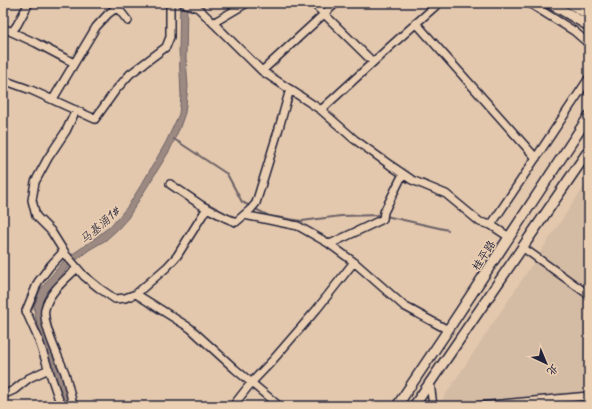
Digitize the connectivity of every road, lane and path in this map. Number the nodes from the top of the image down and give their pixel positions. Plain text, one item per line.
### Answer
1 (28, 3) edge
2 (171, 3) edge
3 (184, 3) edge
4 (247, 3) edge
5 (313, 3) edge
6 (336, 3) edge
7 (439, 3) edge
8 (529, 3) edge
9 (550, 3) edge
10 (569, 3) edge
11 (117, 4) edge
12 (324, 14) junction
13 (589, 15) edge
14 (128, 21) dead end
15 (213, 23) junction
16 (416, 23) junction
17 (589, 26) edge
18 (3, 28) edge
19 (12, 32) junction
20 (589, 44) edge
21 (373, 62) junction
22 (74, 63) junction
23 (262, 71) junction
24 (589, 78) edge
25 (3, 80) edge
26 (290, 90) junction
27 (53, 99) junction
28 (76, 110) junction
29 (321, 110) junction
30 (589, 116) edge
31 (589, 150) edge
32 (536, 158) junction
33 (403, 174) junction
34 (170, 184) dead end
35 (207, 208) junction
36 (244, 215) junction
37 (491, 225) junction
38 (509, 237) junction
39 (330, 244) junction
40 (522, 247) junction
41 (65, 253) junction
42 (354, 262) junction
43 (75, 266) junction
44 (136, 294) junction
45 (589, 295) edge
46 (448, 330) junction
47 (49, 369) junction
48 (251, 383) junction
49 (430, 383) junction
50 (3, 392) edge
51 (589, 396) edge
52 (61, 406) edge
53 (73, 406) edge
54 (233, 406) edge
55 (279, 406) edge
56 (397, 406) edge
57 (414, 406) edge
58 (433, 406) edge
59 (478, 406) edge

1 - 19 street
2 - 28 street
3 - 15 street
4 - 15 street
5 - 12 street
6 - 12 street
7 - 16 street
8 - 20 street
9 - 17 main road
10 - 13 main road
11 - 14 street
11 - 22 street
12 - 21 street
12 - 23 street
15 - 23 street
16 - 21 street
16 - 32 street
18 - 19 street
19 - 22 street
21 - 29 street
22 - 27 street
23 - 26 street
24 - 32 street
25 - 27 street
26 - 29 street
26 - 36 street
27 - 28 street
28 - 41 street
29 - 33 street
30 - 38 main road, 桂平路
31 - 40 main road
32 - 37 street
33 - 37 street
33 - 39 street
34 - 35 street
35 - 36 street
35 - 44 street
36 - 39 street
37 - 38 street
38 - 46 main road, 桂平路
39 - 42 street
40 - 45 street
40 - 49 main road
41 - 43 street
41 - 47 street
42 - 46 street
42 - 48 street
43 - 44 street
43 - 53 street
44 - 48 street
46 - 56 main road, 桂平路
47 - 50 street
47 - 52 street
48 - 54 street
48 - 55 street
49 - 57 main road
49 - 58 street
51 - 59 street

